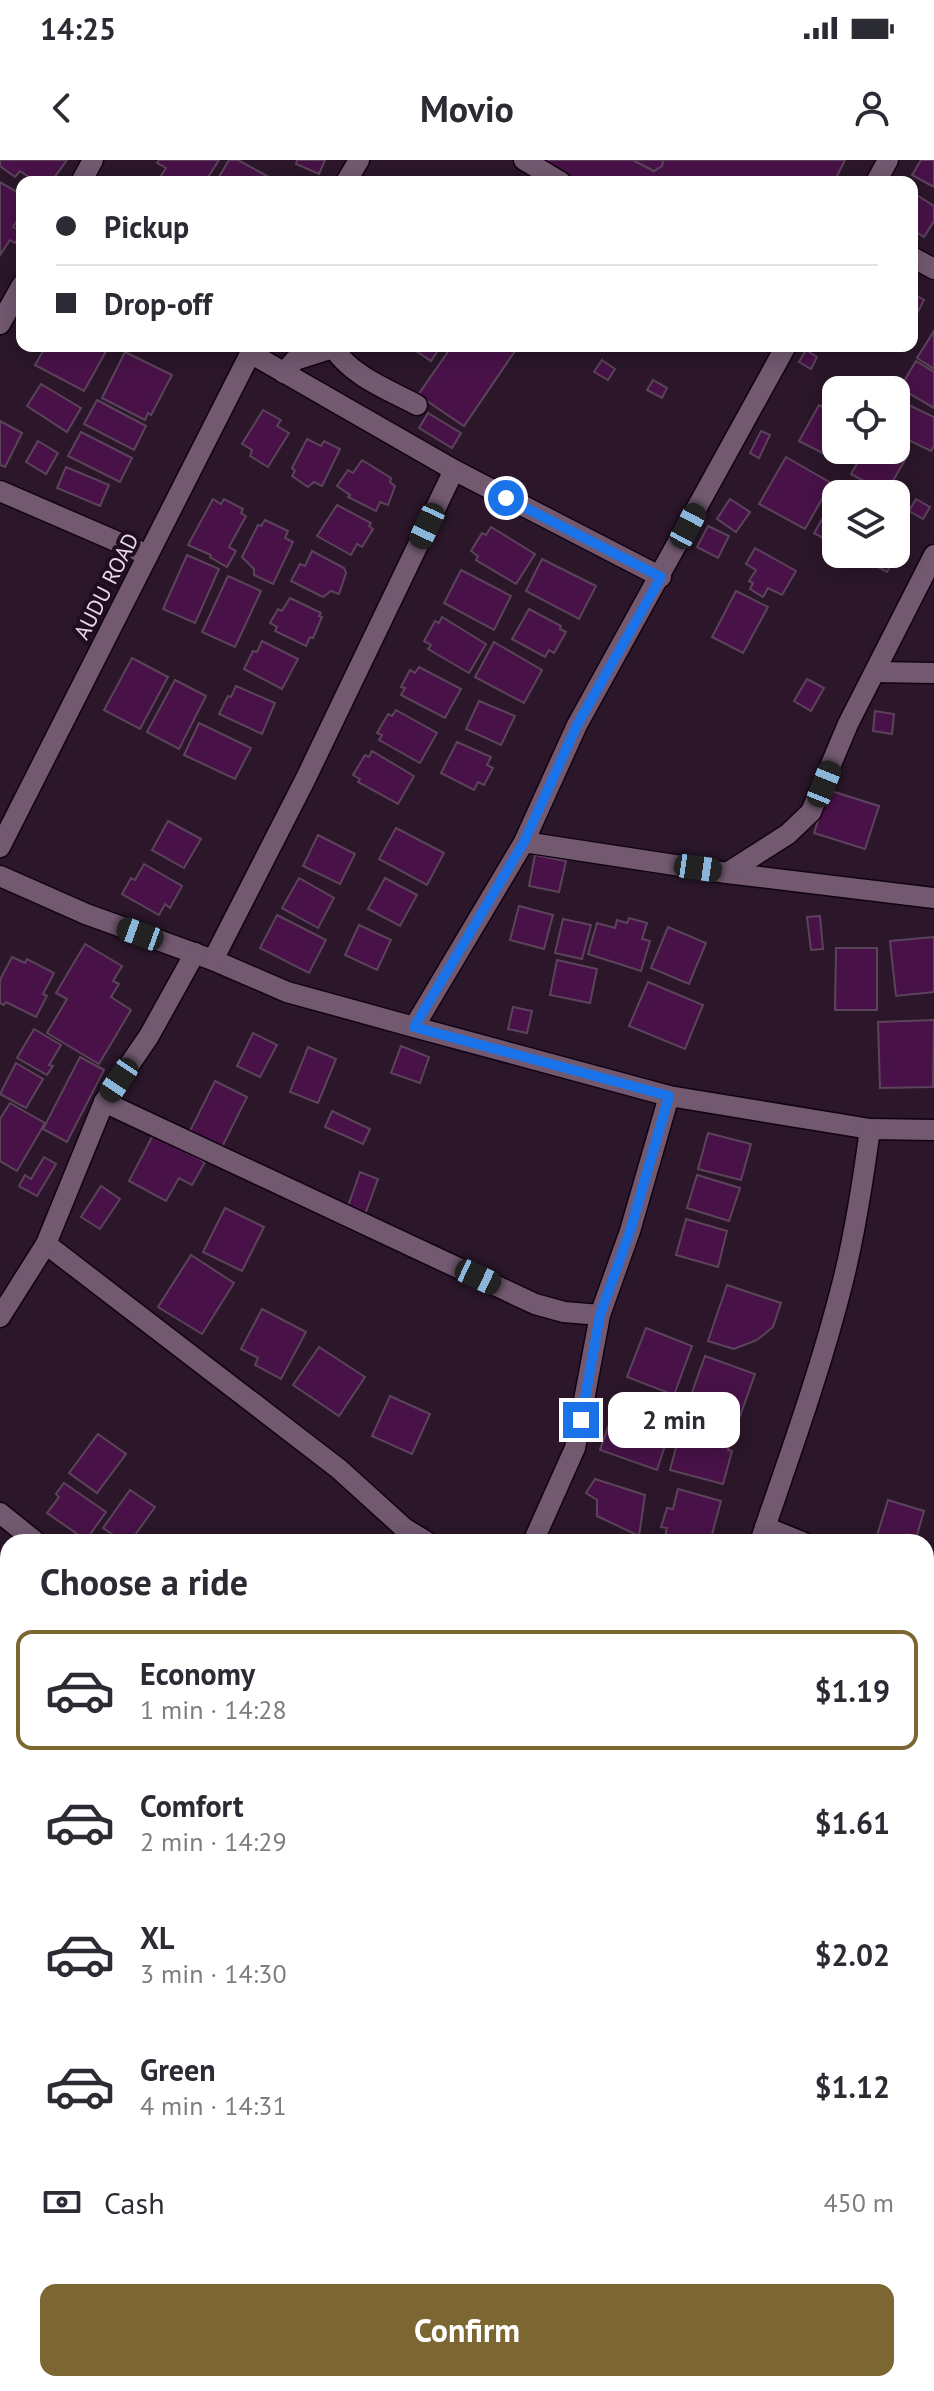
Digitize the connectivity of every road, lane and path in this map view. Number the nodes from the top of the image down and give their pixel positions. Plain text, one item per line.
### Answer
1 (525, 160) edge
2 (551, 176) edge
3 (16, 296) edge
4 (0, 324) edge
5 (251, 352) edge
6 (255, 352) edge
7 (318, 352) edge
8 (338, 352) edge
9 (783, 352) edge
10 (284, 373) junction
11 (417, 405) dead end
12 (454, 470) junction
13 (0, 491) edge
14 (148, 555) junction
15 (934, 555) edge
16 (661, 577) junction
17 (876, 672) junction
18 (934, 673) edge
19 (524, 842) junction
20 (0, 847) edge
21 (727, 873) junction
22 (0, 876) edge
23 (934, 898) edge
24 (204, 956) junction
25 (414, 1027) junction
26 (669, 1096) junction
27 (104, 1102) junction
28 (870, 1129) junction
29 (934, 1130) edge
30 (46, 1244) junction
31 (600, 1315) junction
32 (0, 1317) edge
33 (0, 1513) edge
34 (26, 1534) edge
35 (414, 1534) edge
36 (537, 1534) edge
37 (763, 1534) edge

1 - 2 street
3 - 4 street
5 - 14 street, AUDU ROAD
6 - 10 street
7 - 10 street
8 - 11 street
9 - 16 street
10 - 12 street
12 - 16 street
12 - 24 street
13 - 14 street
14 - 20 street, AUDU ROAD
15 - 17 street
16 - 19 street
17 - 18 street
17 - 21 street
19 - 21 street
19 - 25 street
21 - 23 street
22 - 24 street
24 - 25 street
24 - 27 street
25 - 26 street
26 - 28 street
26 - 31 street
27 - 30 street
27 - 31 street
28 - 29 street
28 - 37 street
30 - 32 street
30 - 35 street
31 - 36 street
33 - 34 street

